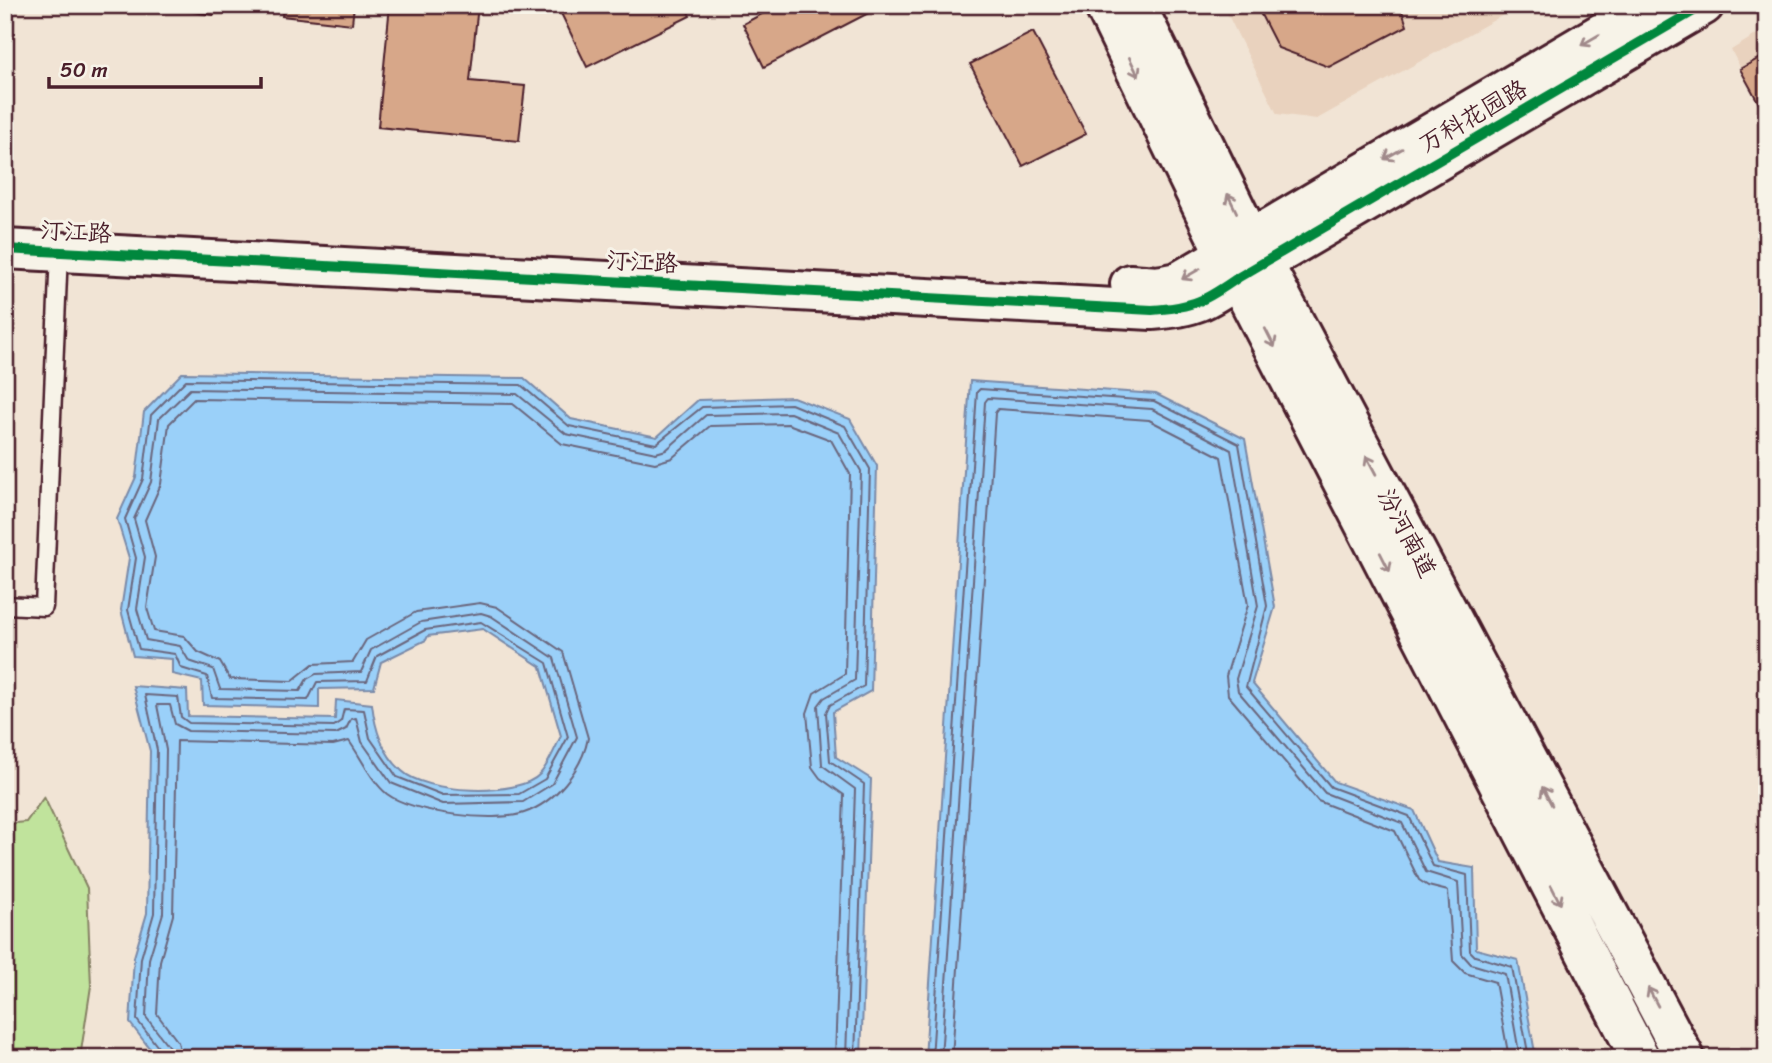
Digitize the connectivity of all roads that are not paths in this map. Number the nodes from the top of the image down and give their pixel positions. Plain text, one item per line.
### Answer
1 (1104, 5) edge
2 (1136, 5) edge
3 (1649, 5) edge
4 (1704, 5) edge
5 (5, 230) edge
6 (5, 248) edge
7 (59, 252) junction
8 (1244, 258) junction
9 (5, 605) edge
10 (1640, 1058) edge
11 (1685, 1058) edge

1 -> 8 street, 汾河南道
8 -> 2 street, 汾河南道
3 -> 8 street, 万科花园路
4 - 8 street, 万科花园路
8 -> 5 street, 汀江路
6 - 7 street, 汀江路
7 - 8 street, 汀江路
7 - 9 lane
8 -> 10 street, 汾河南道
11 -> 8 street, 汾河南道

